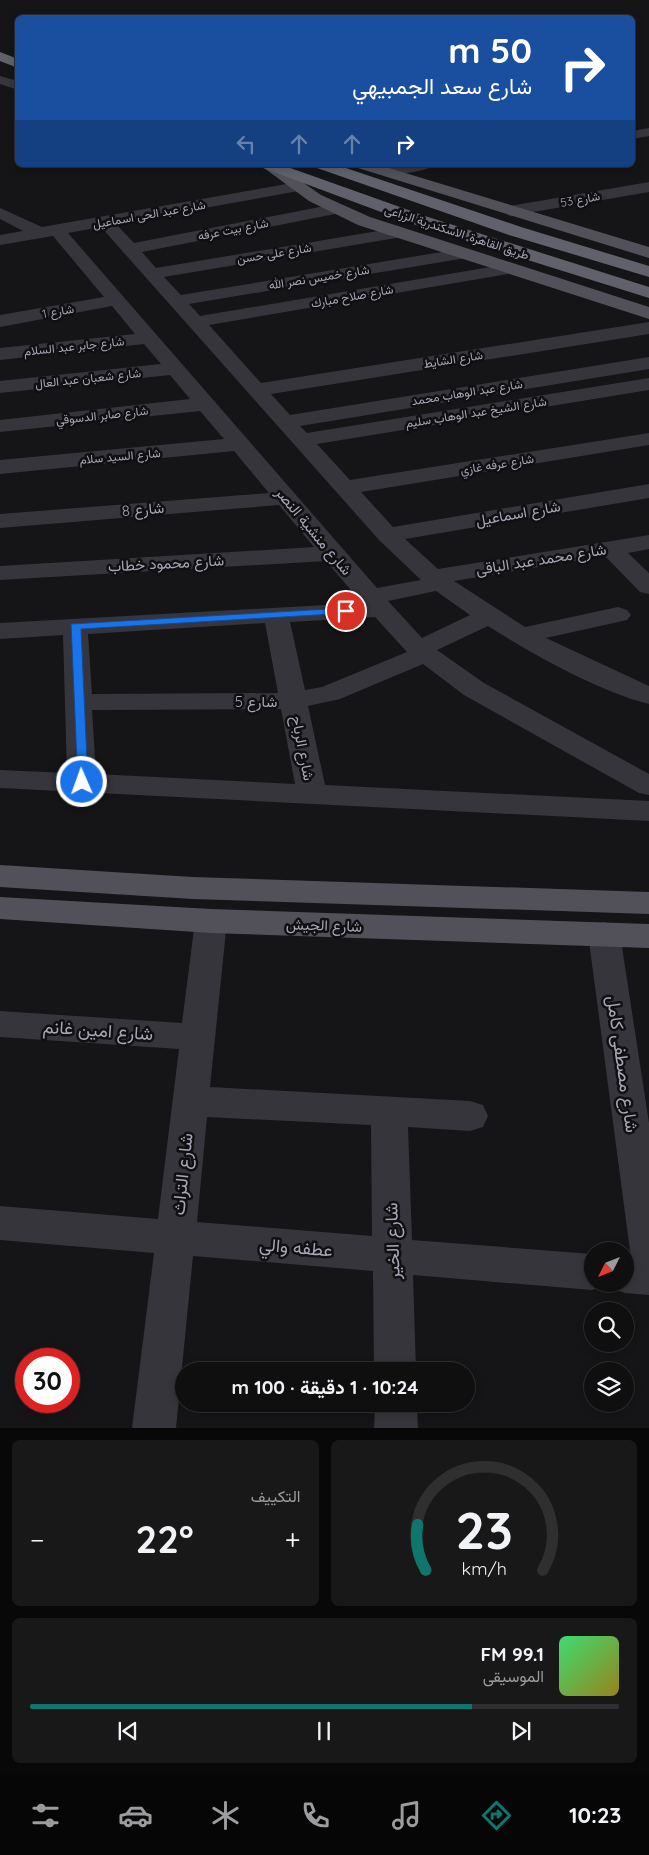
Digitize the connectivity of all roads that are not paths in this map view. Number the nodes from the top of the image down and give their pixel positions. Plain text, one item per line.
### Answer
1 (0, 56) edge
2 (15, 63) edge
3 (0, 80) edge
4 (15, 85) edge
5 (649, 132) edge
6 (635, 134) edge
7 (271, 167) edge
8 (274, 167) edge
9 (328, 167) edge
10 (370, 167) edge
11 (412, 167) edge
12 (383, 171) junction
13 (298, 187) junction
14 (649, 187) edge
15 (335, 209) junction
16 (510, 211) junction
17 (0, 213) edge
18 (105, 222) junction
19 (48, 232) junction
20 (396, 233) junction
21 (0, 240) edge
22 (131, 249) junction
23 (649, 253) edge
24 (460, 254) junction
25 (508, 269) junction
26 (649, 272) edge
27 (152, 274) junction
28 (649, 293) edge
29 (117, 300) junction
30 (177, 301) junction
31 (649, 313) edge
32 (0, 321) edge
33 (196, 322) junction
34 (649, 328) edge
35 (149, 338) junction
36 (0, 354) edge
37 (649, 363) edge
38 (415, 365) junction
39 (175, 368) junction
40 (649, 384) edge
41 (0, 387) edge
42 (257, 390) junction
43 (447, 396) junction
44 (204, 404) junction
45 (285, 422) junction
46 (0, 426) edge
47 (649, 439) edge
48 (302, 440) junction
49 (240, 444) junction
50 (0, 467) edge
51 (345, 488) junction
52 (649, 491) edge
53 (286, 498) junction
54 (0, 521) edge
55 (387, 535) junction
56 (649, 542) edge
57 (610, 548) junction
58 (332, 553) junction
59 (0, 573) edge
60 (438, 580) junction
61 (649, 587) edge
62 (376, 603) junction
63 (276, 615) junction
64 (489, 616) junction
65 (618, 616) dead end
66 (75, 626) junction
67 (0, 631) edge
68 (521, 636) junction
69 (422, 652) junction
70 (649, 696) edge
71 (294, 700) junction
72 (79, 702) junction
73 (0, 778) edge
74 (82, 782) junction
75 (649, 786) edge
76 (312, 794) junction
77 (649, 811) edge
78 (0, 876) edge
79 (649, 903) edge
80 (0, 908) edge
81 (211, 921) junction
82 (604, 934) junction
83 (649, 936) edge
84 (0, 1024) edge
85 (196, 1037) junction
86 (190, 1101) junction
87 (389, 1112) junction
88 (470, 1116) dead end
89 (0, 1223) edge
90 (175, 1237) junction
91 (649, 1253) edge
92 (393, 1255) junction
93 (584, 1271) edge
94 (634, 1276) edge
95 (649, 1277) edge
96 (395, 1362) edge
97 (396, 1412) edge
98 (154, 1428) edge
99 (396, 1428) edge

1 - 2 highway
3 - 4 street
5 - 6 street
7 - 13 main road
8 - 28 highway, طريق القاهرة, الاسكندرية الزراعى
9 - 26 highway, طريق القاهرة, الاسكندرية الزراعى
10 - 12 main road
11 - 12 street
12 - 16 main road
13 - 15 main road
13 - 18 street, شارع عبد الحى اسماعيل
14 - 16 street, شارع 53
15 - 20 main road
15 - 22 street, شارع بيت عرفه
16 - 23 main road
17 - 19 street
18 - 19 street, شارع عبد الحى اسماعيل
18 - 22 street
19 - 21 street, شارع عبد الحى اسماعيل
19 - 29 street, شارع منشية النصر
20 - 24 main road
20 - 27 street, شارع على حسن
22 - 27 street
24 - 25 main road
24 - 30 street, شارع خميس نصر الله
25 - 31 main road
25 - 33 street, شارع صلاح مبارك
27 - 30 street
29 - 32 street, شارع 1
29 - 35 street, شارع منشية النصر
30 - 33 street
33 - 42 street
34 - 38 street, شارع الشايط
35 - 36 street, شارع جابر عبد السلام
35 - 39 street, شارع منشية النصر
37 - 43 street, شارع عبد الوهاب محمد
38 - 42 street, شارع الشايط
38 - 43 street
39 - 41 street, شارع شعبان عبد العال
39 - 44 street, شارع منشية النصر
40 - 48 street, شارع الشيخ عبد الوهاب سليم
42 - 45 street
43 - 45 street, شارع عبد الوهاب محمد
44 - 46 street, شارع صابر الدسوقي
44 - 49 street, شارع منشية النصر
45 - 48 street
47 - 51 street, شارع عرفه غازي
48 - 51 street
49 - 50 street, شارع السيد سلام
49 - 53 street, شارع منشية النصر
51 - 55 street
52 - 55 street, شارع اسماعيل
53 - 54 street, شارع 8
53 - 58 street, شارع منشية النصر
55 - 60 street
56 - 57 street, شارع محمد عبد الباقى
57 - 60 street, شارع محمد عبد الباقى
57 - 61 street
58 - 59 street, شارع محمود خطاب
58 - 62 street, شارع منشية النصر
60 - 62 street, شارع محمد عبد الباقى
60 - 64 street
62 - 63 street, شارع محمد عبد الباقى
62 - 69 street, شارع منشية النصر
63 - 66 street, شارع محمد عبد الباقى
63 - 71 street, شارع الرباح
64 - 68 street
64 - 69 street, شارع 5
65 - 68 street
66 - 67 street, شارع محمد عبد الباقى
66 - 72 street
68 - 70 street
69 - 71 street, شارع 5
69 - 75 street, شارع منشية النصر
71 - 72 street, شارع 5
71 - 76 street, شارع الرباح
72 - 74 street
73 - 74 street
74 - 76 street
76 - 77 street
78 - 79 main road
80 - 81 main road, شارع الجيش
81 - 82 main road, شارع الجيش
81 - 85 street, شارع التراث
82 - 83 main road, شارع الجيش
82 - 91 street, شارع مصطفى كامل
84 - 85 street, شارع امين غانم
85 - 86 street, شارع التراث
86 - 87 street
86 - 90 street, شارع التراث
87 - 88 street
87 - 92 street, شارع الخير
89 - 90 street, عطفه والي
90 - 92 street, عطفه والي
90 - 98 street, شارع التراث
92 - 93 street, عطفه والي
92 - 96 street, شارع الخير
94 - 95 street
97 - 99 street

